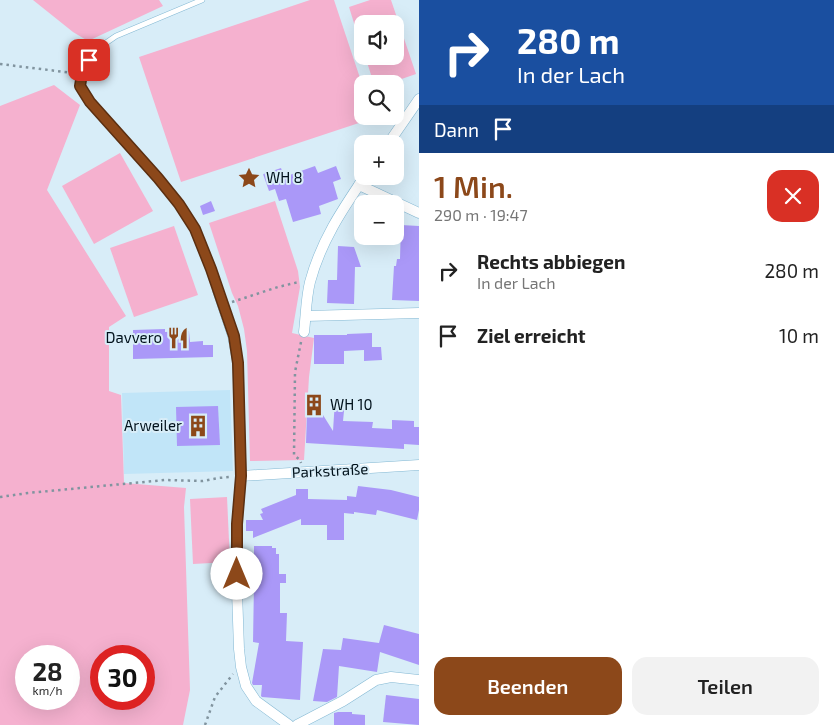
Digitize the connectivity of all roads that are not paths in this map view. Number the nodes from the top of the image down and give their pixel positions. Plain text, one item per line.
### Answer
1 (202, 0) edge
2 (418, 103) edge
3 (395, 135) edge
4 (359, 185) edge
5 (371, 185) edge
6 (419, 213) edge
7 (218, 291) joint
8 (419, 313) edge
9 (306, 316) junction
10 (304, 332) road end
11 (419, 465) edge
12 (241, 476) junction
13 (419, 680) edge
14 (289, 725) edge
15 (297, 725) edge

1 - 7 lane
2 - 3 street
4 - 9 street
5 - 6 street
7 - 12 street
8 - 9 street
9 - 10 street
11 - 12 street, Parkstraße
12 - 14 street
13 - 15 street

